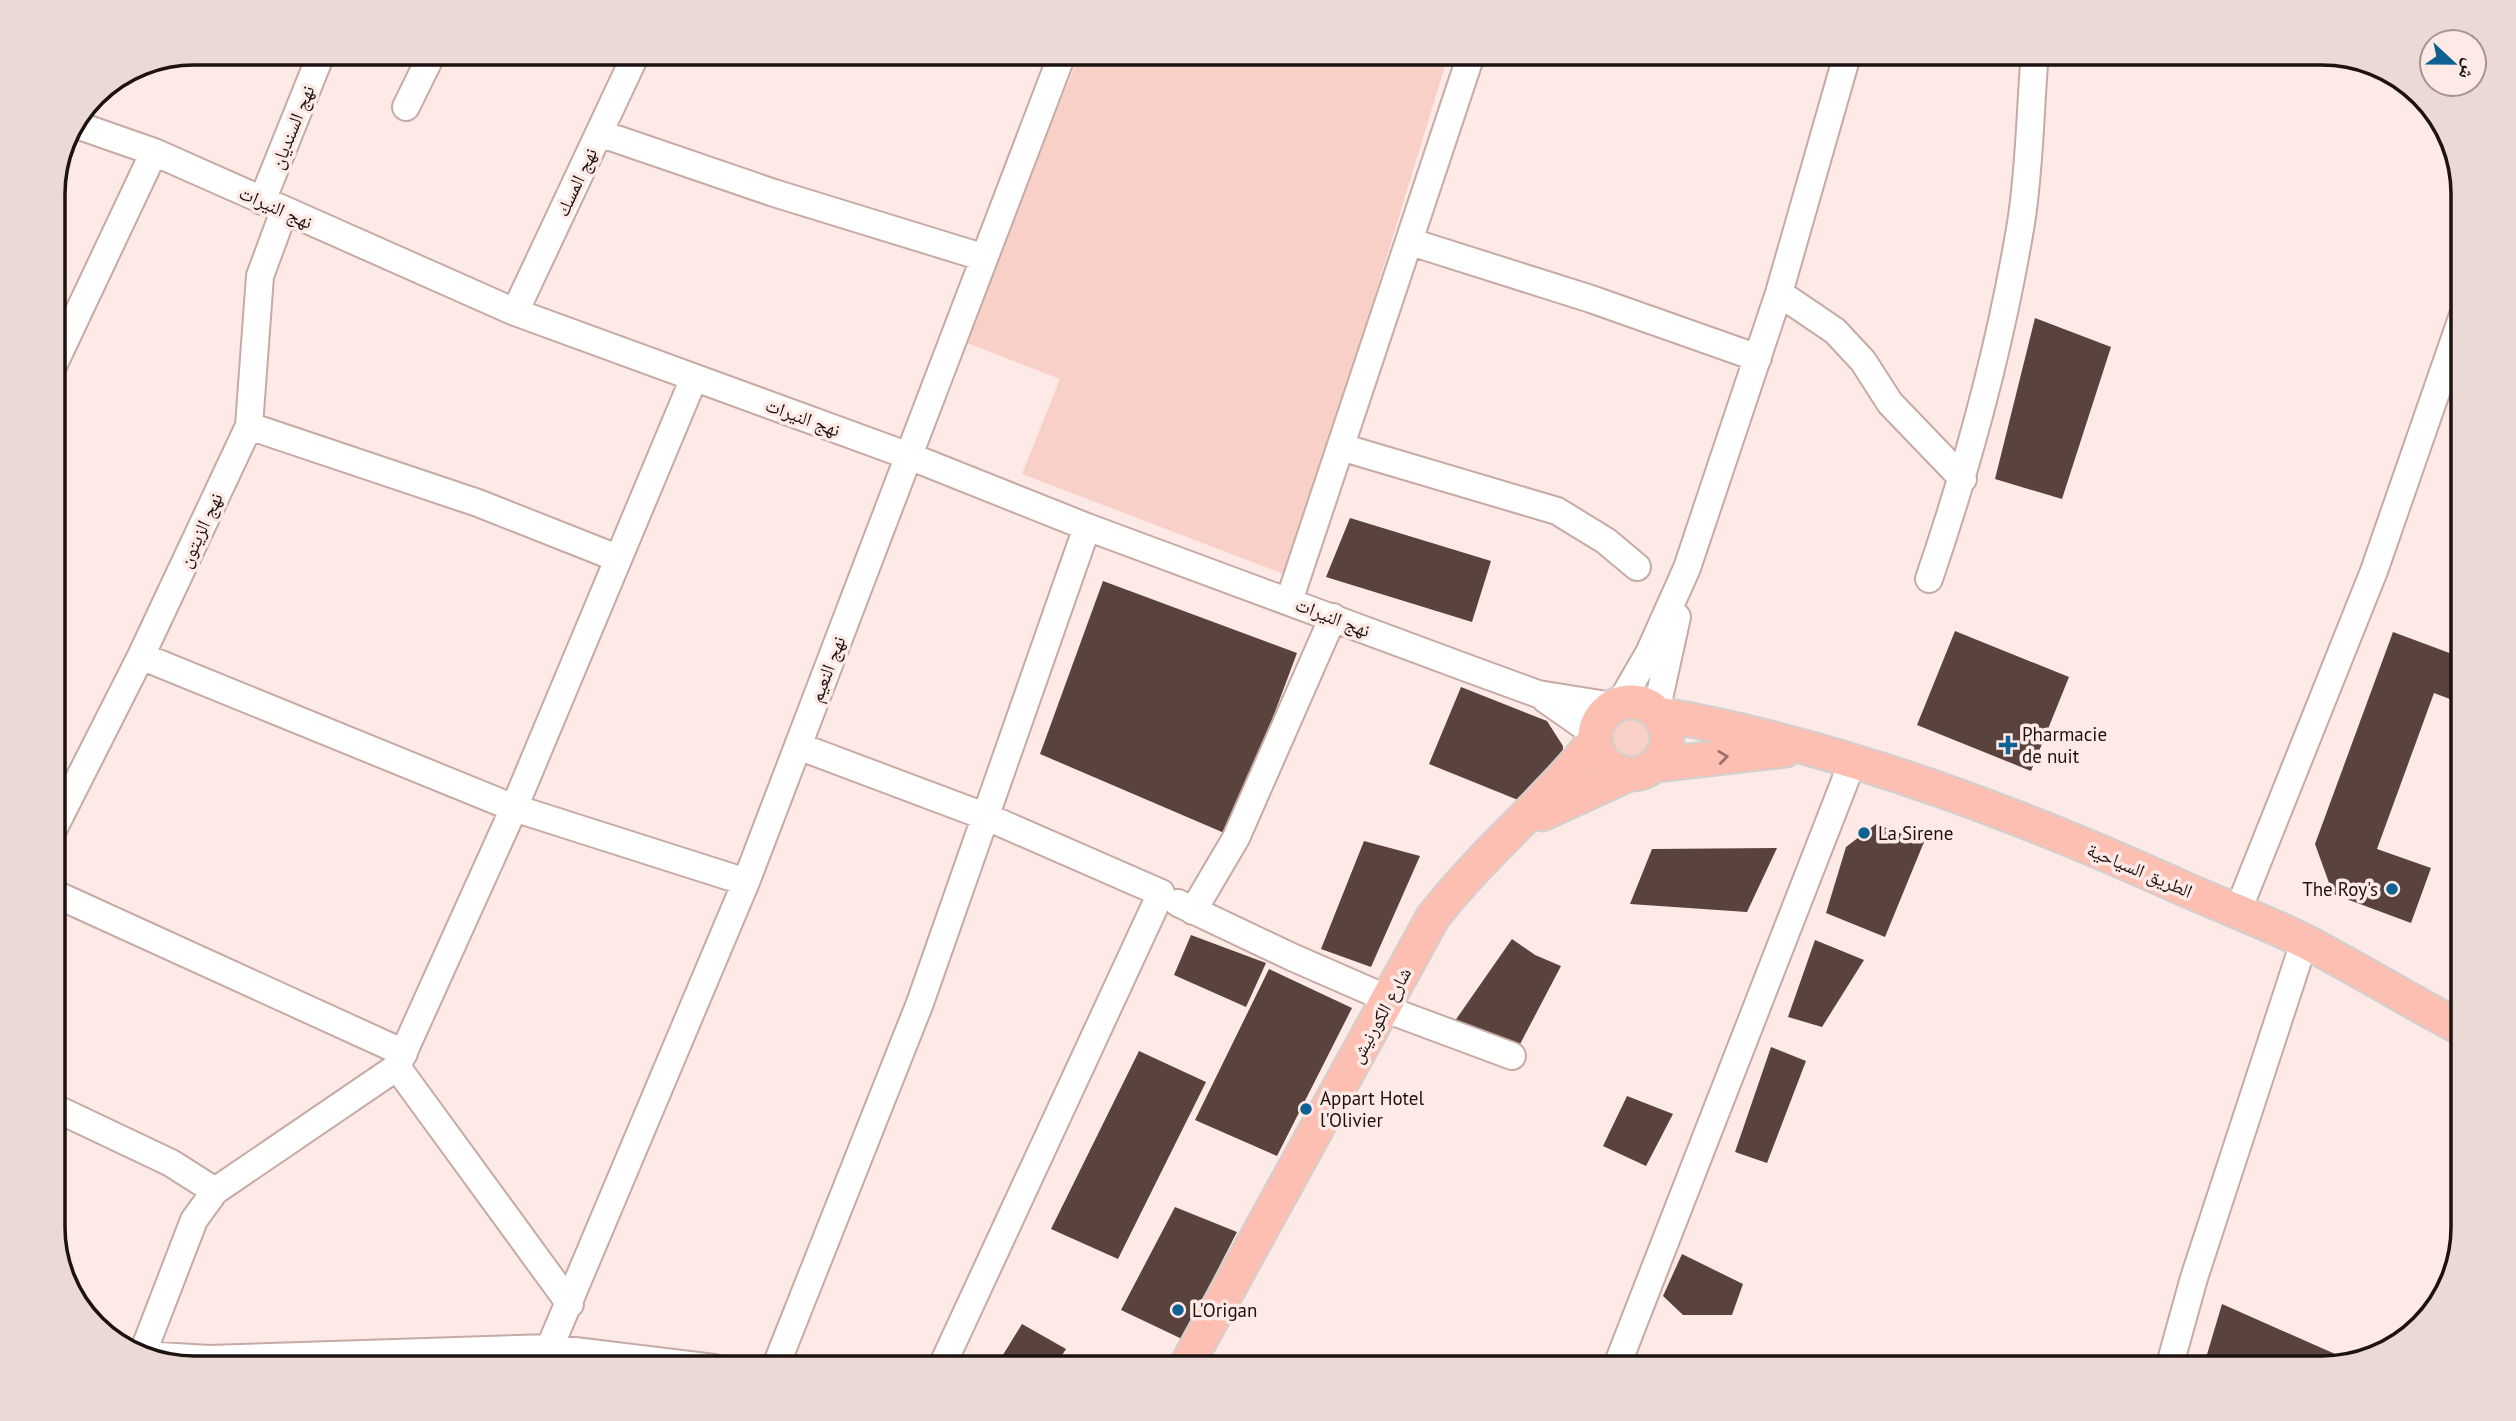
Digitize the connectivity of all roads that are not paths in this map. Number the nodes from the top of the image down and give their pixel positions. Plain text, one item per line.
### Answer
1 (318, 65) edge
2 (427, 65) edge
3 (631, 65) edge
4 (1058, 65) edge
5 (1468, 65) edge
6 (1845, 65) edge
7 (2034, 65) edge
8 (406, 107) dead end
9 (84, 127) edge
10 (599, 133) junction
11 (154, 152) junction
12 (273, 206) junction
13 (1410, 242) junction
14 (982, 257) junction
15 (1779, 293) junction
16 (515, 312) junction
17 (65, 341) edge
18 (2451, 349) edge
19 (1758, 358) junction
20 (694, 378) junction
21 (249, 426) junction
22 (1341, 447) junction
23 (909, 456) junction
24 (1963, 479) junction
25 (1087, 527) junction
26 (617, 558) junction
27 (1637, 567) dead end
28 (1687, 568) junction
29 (1929, 579) dead end
30 (1289, 601) junction
31 (1333, 617) junction
32 (141, 656) junction
33 (1538, 694) junction
34 (1616, 705) junction
35 (1658, 713) junction
36 (1595, 737) junction
37 (798, 746) junction
38 (1801, 748) junction
39 (1852, 763) junction
40 (1642, 770) junction
41 (65, 806) edge
42 (514, 808) junction
43 (987, 817) junction
44 (1518, 826) junction
45 (746, 882) junction
46 (1161, 893) junction
47 (65, 899) edge
48 (1193, 911) junction
49 (2237, 913) junction
50 (2304, 942) junction
51 (1386, 1003) junction
52 (2451, 1022) edge
53 (1512, 1056) dead end
54 (401, 1060) junction
55 (65, 1114) edge
56 (215, 1191) junction
57 (569, 1304) junction
58 (145, 1346) edge
59 (546, 1356) edge
60 (780, 1356) edge
61 (947, 1356) edge
62 (1192, 1356) edge
63 (1621, 1356) edge
64 (2172, 1356) edge

1 - 12 street, نهج السنديان
2 - 8 street
3 - 10 street, نهج المسك
4 - 14 street, نهج النعيم
5 - 13 street
6 - 15 street
7 - 24 street
9 - 11 street, نهج النيرات
10 - 14 street
10 - 16 street, نهج المسك
11 - 12 street, نهج النيرات
11 - 17 street
12 - 16 street, نهج النيرات
12 - 21 street, نهج الزيتون
13 - 19 street
13 - 22 street
14 - 23 street, نهج النعيم
15 - 19 street
15 - 24 street
16 - 20 street, نهج النيرات
18 - 49 street
19 - 28 street
20 - 23 street, نهج النيرات
20 - 26 street
21 - 26 street
21 - 32 street, نهج الزيتون
22 - 27 street
22 - 30 street
23 - 25 street, نهج النيرات
23 - 37 street, نهج النعيم
24 - 29 street
25 - 30 street, نهج النيرات
25 - 43 street
26 - 42 street
28 - 34 street
28 - 35 street
30 - 31 street, نهج النيرات
31 - 33 street, نهج النيرات
31 - 48 street
32 - 41 street, نهج الزيتون
32 - 42 street
33 - 34 street
33 - 36 street
34 - 35 main road
34 - 36 main road
35 - 38 main road, الطريق السياحية
35 - 40 main road
36 - 40 main road
36 - 44 main road, شارع الكورنيش
37 - 43 street
37 - 45 street, نهج النعيم
38 - 39 main road, الطريق السياحية
40 -> 38 main road, الطريق السياحية
39 - 49 main road, الطريق السياحية
39 - 63 street
40 - 44 main road, شارع الكورنيش
42 - 45 street
42 - 54 street
43 - 46 street
43 - 60 street
44 - 51 main road, شارع الكورنيش
45 - 57 street, نهج النعيم
46 - 48 street
46 - 61 street
47 - 54 street
48 - 51 street
49 - 50 main road, الطريق السياحية
50 - 52 main road, الطريق السياحية
50 - 64 street
51 - 53 street
51 - 62 main road, شارع الكورنيش
54 - 56 street
54 - 57 street
55 - 56 street
56 - 58 street
57 - 59 street, نهج النعيم

